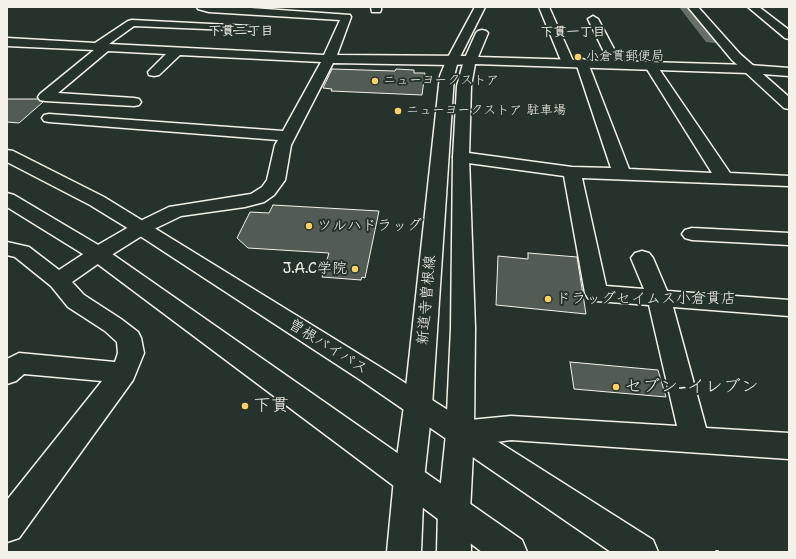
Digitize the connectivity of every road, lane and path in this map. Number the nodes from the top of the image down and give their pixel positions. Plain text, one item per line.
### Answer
1 (202, 7) edge
2 (544, 7) edge
3 (692, 7) edge
4 (753, 7) edge
5 (245, 9) edge
6 (484, 14) edge
7 (593, 19) dead end
8 (250, 29) dead end
9 (789, 36) edge
10 (7, 42) edge
11 (101, 47) junction
12 (178, 50) junction
13 (329, 59) junction
14 (461, 60) junction
15 (575, 63) junction
16 (616, 64) junction
17 (651, 66) junction
18 (749, 69) junction
19 (154, 72) dead end
20 (789, 72) edge
21 (134, 102) dead end
22 (789, 105) edge
23 (49, 118) dead end
24 (288, 136) junction
25 (7, 155) edge
26 (461, 157) junction
27 (572, 172) junction
28 (622, 174) junction
29 (725, 178) junction
30 (789, 181) edge
31 (7, 199) edge
32 (141, 228) junction
33 (692, 234) dead end
34 (789, 239) edge
35 (7, 248) edge
36 (98, 254) junction
37 (642, 258) dead end
38 (59, 281) junction
39 (659, 298) junction
40 (789, 308) edge
41 (124, 373) junction
42 (7, 374) edge
43 (418, 406) junction
44 (460, 434) junction
45 (695, 440) junction
46 (789, 446) edge
47 (409, 478) junction
48 (454, 511) junction
49 (7, 526) edge
50 (404, 552) edge
51 (454, 552) edge
52 (510, 552) edge
53 (641, 552) edge

1 - 5 main road
2 - 15 main road
3 - 18 main road
4 - 9 main road
5 - 13 main road
6 - 14 main road, 新道寺曽根線
7 - 16 main road
8 - 11 main road
10 - 11 main road
11 - 12 main road
11 - 21 main road
12 - 13 main road
12 - 19 main road
13 - 14 main road
13 - 24 main road
14 - 15 main road
14 - 26 main road, 新道寺曽根線
14 - 43 main road, 新道寺曽根線
15 - 16 main road
15 - 28 main road
16 - 17 main road
17 - 18 main road
17 - 29 main road
18 - 20 main road
18 - 22 main road
23 - 24 main road
24 - 32 main road
25 - 32 main road, 曽根バイパス
26 - 27 main road
26 - 44 main road, 新道寺曽根線
27 - 28 main road
27 - 39 main road
28 - 29 main road
29 - 30 main road
31 - 36 main road
32 - 36 main road
32 - 43 main road, 曽根バイパス
33 - 34 main road
35 - 38 main road
36 - 38 main road
36 - 47 main road
37 - 39 main road
38 - 41 main road
39 - 40 main road
39 - 45 main road
41 - 42 main road
41 - 49 main road
43 - 44 main road, 曽根バイパス
43 - 47 main road, 新道寺曽根線
44 - 45 main road
44 - 48 main road, 新道寺曽根線
44 - 53 main road, 曽根バイパス
45 - 46 main road
47 - 48 main road
47 - 50 main road, 新道寺曽根線
48 - 51 main road, 新道寺曽根線
48 - 52 main road

